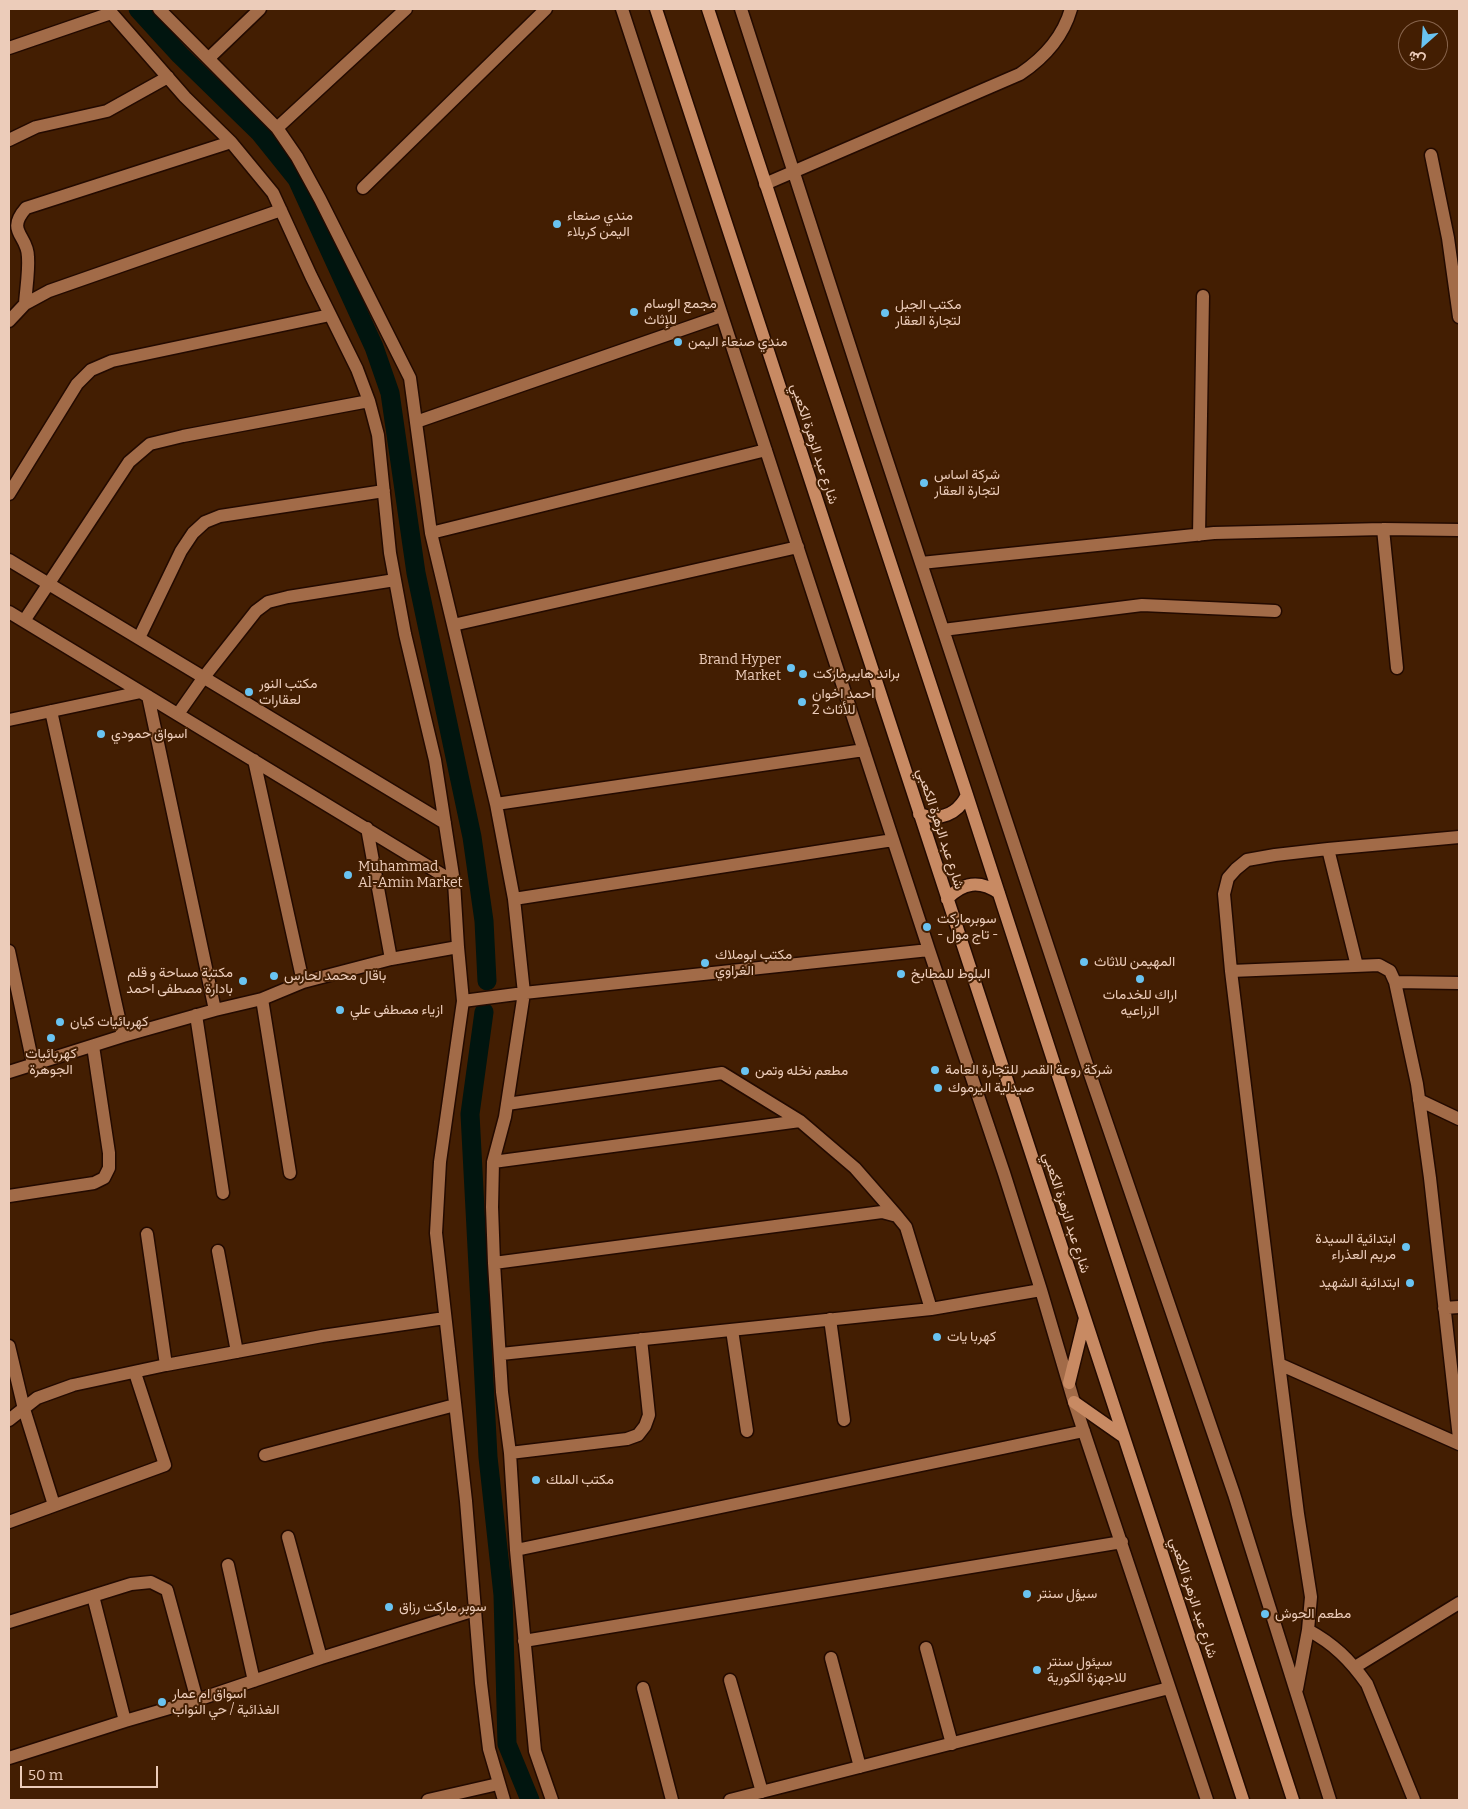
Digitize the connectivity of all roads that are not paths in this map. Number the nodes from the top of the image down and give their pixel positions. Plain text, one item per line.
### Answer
1 (159, 9) edge
2 (260, 9) edge
3 (406, 9) edge
4 (546, 9) edge
5 (622, 9) edge
6 (656, 9) edge
7 (708, 9) edge
8 (741, 9) edge
9 (1071, 9) edge
10 (110, 11) edge
11 (9, 48) edge
12 (209, 58) junction
13 (168, 77) junction
14 (277, 128) junction
15 (9, 140) edge
16 (231, 142) junction
17 (1431, 155) dead end
18 (794, 172) junction
19 (765, 184) junction
20 (363, 188) dead end
21 (281, 210) junction
22 (1454, 236) edge
23 (1203, 296) dead end
24 (25, 304) junction
25 (330, 315) junction
26 (721, 316) junction
27 (1459, 317) edge
28 (9, 321) edge
29 (369, 401) junction
30 (416, 422) junction
31 (766, 450) junction
32 (384, 491) junction
33 (9, 494) edge
34 (1383, 529) junction
35 (1459, 530) edge
36 (431, 533) junction
37 (1199, 535) junction
38 (798, 547) junction
39 (9, 560) edge
40 (921, 563) junction
41 (395, 580) junction
42 (48, 583) junction
43 (1275, 611) dead end
44 (9, 612) edge
45 (24, 621) junction
46 (453, 625) junction
47 (943, 630) junction
48 (139, 638) junction
49 (1397, 668) dead end
50 (204, 677) junction
51 (144, 694) junction
52 (51, 711) junction
53 (178, 714) junction
54 (9, 720) edge
55 (864, 750) junction
56 (254, 760) junction
57 (967, 795) junction
58 (496, 804) junction
59 (919, 814) junction
60 (445, 823) junction
61 (367, 828) junction
62 (1459, 837) edge
63 (893, 840) junction
64 (1328, 849) junction
65 (454, 882) junction
66 (999, 893) junction
67 (514, 899) junction
68 (947, 899) junction
69 (458, 947) junction
70 (929, 950) junction
71 (9, 951) edge
72 (391, 959) junction
73 (1357, 966) junction
74 (1231, 971) junction
75 (304, 982) junction
76 (1395, 982) junction
77 (1459, 983) edge
78 (524, 993) junction
79 (262, 999) junction
80 (463, 1001) junction
81 (215, 1010) junction
82 (196, 1015) junction
83 (123, 1036) junction
84 (93, 1046) junction
85 (33, 1064) junction
86 (9, 1072) edge
87 (1419, 1100) junction
88 (507, 1104) junction
89 (1459, 1118) edge
90 (800, 1121) junction
91 (493, 1162) junction
92 (290, 1173) dead end
93 (223, 1193) dead end
94 (9, 1196) edge
95 (897, 1216) junction
96 (147, 1234) dead end
97 (218, 1251) dead end
98 (494, 1263) junction
99 (1041, 1290) junction
100 (1459, 1307) edge
101 (1444, 1308) junction
102 (931, 1309) junction
103 (445, 1318) junction
104 (1085, 1318) junction
105 (830, 1319) junction
106 (732, 1330) junction
107 (641, 1339) junction
108 (9, 1346) edge
109 (237, 1352) junction
110 (500, 1354) junction
111 (1279, 1364) junction
112 (166, 1365) junction
113 (135, 1373) junction
114 (1069, 1383) junction
115 (1074, 1402) junction
116 (454, 1405) junction
117 (24, 1409) junction
118 (9, 1420) edge
119 (844, 1420) dead end
120 (747, 1431) dead end
121 (1084, 1431) junction
122 (1124, 1437) junction
123 (1459, 1438) edge
124 (1459, 1444) edge
125 (510, 1453) junction
126 (265, 1455) dead end
127 (54, 1505) junction
128 (9, 1522) edge
129 (288, 1538) dead end
130 (1122, 1542) junction
131 (516, 1550) junction
132 (228, 1565) dead end
133 (93, 1596) junction
134 (1459, 1604) edge
135 (475, 1610) junction
136 (9, 1622) edge
137 (1308, 1630) junction
138 (524, 1641) junction
139 (926, 1648) dead end
140 (321, 1658) junction
141 (831, 1658) dead end
142 (1355, 1667) junction
143 (730, 1680) dead end
144 (254, 1681) junction
145 (643, 1688) dead end
146 (1169, 1688) junction
147 (1296, 1692) junction
148 (197, 1700) junction
149 (125, 1721) junction
150 (952, 1744) junction
151 (9, 1758) edge
152 (860, 1767) junction
153 (498, 1784) junction
154 (762, 1792) junction
155 (428, 1800) edge
156 (504, 1800) edge
157 (552, 1800) edge
158 (672, 1800) edge
159 (730, 1800) edge
160 (1207, 1800) edge
161 (1244, 1800) edge
162 (1293, 1800) edge
163 (1330, 1800) edge
164 (1414, 1800) edge

1 - 12 street
2 - 12 street
3 - 14 street
4 - 20 street
5 - 26 street
6 - 59 main road, شارع عبد الزهرة الكعبي
7 - 19 main road
8 - 18 street
9 - 18 street
10 - 11 street
10 - 13 street
12 - 14 street
13 - 15 street
13 - 16 street
14 - 30 street
16 - 21 street
16 - 24 street
17 - 22 street
18 - 19 street
18 - 40 street
19 - 57 main road
21 - 24 street
21 - 25 street
22 - 27 street
23 - 37 street
24 - 28 street
25 - 29 street
25 - 33 street
26 - 30 street
26 - 31 street
29 - 32 street
29 - 42 street
30 - 36 street
31 - 36 street
31 - 38 street
32 - 41 street
32 - 48 street
34 - 35 street
34 - 37 street
34 - 49 street
36 - 46 street
37 - 40 street
38 - 46 street
38 - 55 street
39 - 42 street
40 - 47 street
41 - 50 street
41 - 60 street
42 - 45 street
42 - 48 street
43 - 47 street
44 - 45 street
45 - 51 street
46 - 58 street
47 - 147 street
48 - 50 street
50 - 53 street
50 - 60 street
51 - 52 street
51 - 53 street
51 - 81 street
52 - 54 street
52 - 83 street
53 - 56 street
55 - 58 street
55 - 63 street
56 - 61 street
56 - 75 street
57 - 59 main road
57 - 66 main road
58 - 67 street
59 - 68 main road, شارع عبد الزهرة الكعبي
60 - 65 street
61 - 65 street
61 - 72 street
62 - 64 street
63 - 67 street
63 - 70 street
64 - 73 street
64 - 74 street
65 - 69 street
66 - 68 main road
66 - 162 main road
67 - 78 street
68 - 104 main road, شارع عبد الزهرة الكعبي
69 - 72 street
69 - 80 street
70 - 78 street
70 - 99 street
71 - 85 street
72 - 75 street
73 - 74 street
73 - 76 street
74 - 111 street
75 - 79 street
76 - 77 street
76 - 87 street
78 - 80 street
78 - 88 street
79 - 81 street
79 - 92 street
80 - 103 street
81 - 82 street
82 - 83 street
82 - 93 street
83 - 84 street
84 - 85 street
84 - 94 street
85 - 86 street
87 - 89 street
87 - 101 street
88 - 90 street
88 - 91 street
90 - 91 street
90 - 95 street
91 - 98 street
95 - 98 street
95 - 102 street
96 - 112 street
97 - 109 street
98 - 110 street
99 - 102 street
99 - 114 street
100 - 101 street
101 - 123 street
102 - 105 street
103 - 109 street
103 - 116 street
104 - 114 main road
104 - 122 main road, شارع عبد الزهرة الكعبي
105 - 106 street
105 - 119 street
106 - 107 street
106 - 120 street
107 - 110 street
107 - 125 street
108 - 117 street
109 - 112 street
110 - 125 street
111 - 124 street
111 - 137 street
112 - 113 street
113 - 117 street
113 - 127 street
114 - 115 street
115 - 121 street
115 - 122 main road
116 - 126 street
116 - 135 street
117 - 118 street
117 - 127 street
121 - 130 street
121 - 131 street
122 - 161 main road, شارع عبد الزهرة الكعبي
125 - 131 street
127 - 128 street
129 - 140 street
130 - 138 street
130 - 146 street
131 - 138 street
132 - 144 street
133 - 136 street
133 - 148 street
133 - 149 street
134 - 142 street
135 - 140 street
135 - 153 street
137 - 142 street
137 - 147 street
138 - 157 street
139 - 150 street
140 - 144 street
141 - 152 street
142 - 164 street
143 - 154 street
144 - 148 street
145 - 158 street
146 - 150 street
146 - 160 street
147 - 163 street
148 - 149 street
149 - 151 street
150 - 152 street
152 - 154 street
153 - 155 street
153 - 156 street
154 - 159 street

